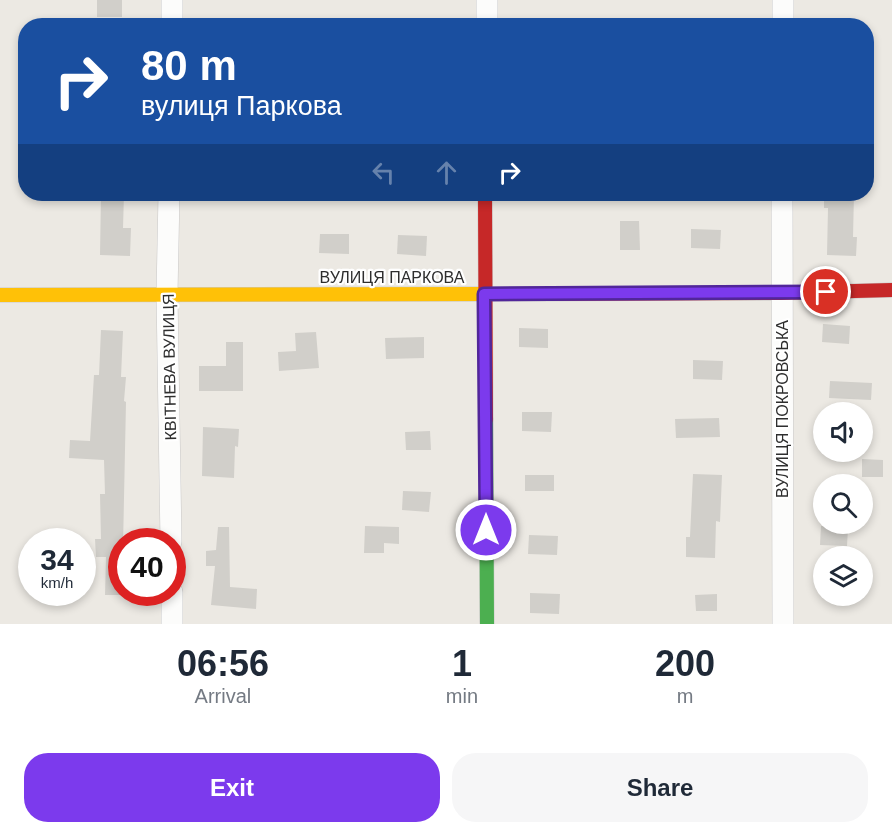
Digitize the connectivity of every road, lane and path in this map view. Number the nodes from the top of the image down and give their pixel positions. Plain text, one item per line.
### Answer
1 (172, 0) edge
2 (487, 0) edge
3 (783, 0) edge
4 (172, 18) edge
5 (487, 18) edge
6 (783, 18) edge
7 (169, 201) edge
8 (485, 201) edge
9 (782, 201) edge
10 (892, 290) edge
11 (781, 293) junction
12 (0, 294) edge
13 (167, 294) junction
14 (484, 294) junction
15 (171, 528) edge
16 (172, 606) edge
17 (172, 624) edge
18 (487, 624) edge
19 (783, 624) edge

1 - 4 street
2 - 5 street
3 - 6 street
7 - 13 street, КВІТНЕВА ВУЛИЦЯ
8 - 14 street
9 - 11 street, ВУЛИЦЯ ПОКРОВСЬКА
10 - 11 street, ВУЛИЦЯ ПАРКОВА
11 - 14 street, ВУЛИЦЯ ПАРКОВА
11 - 19 street, ВУЛИЦЯ ПОКРОВСЬКА
12 - 13 street, ВУЛИЦЯ ПАРКОВА
13 - 14 street, ВУЛИЦЯ ПАРКОВА
13 - 15 street, КВІТНЕВА ВУЛИЦЯ
14 - 18 street
16 - 17 street

